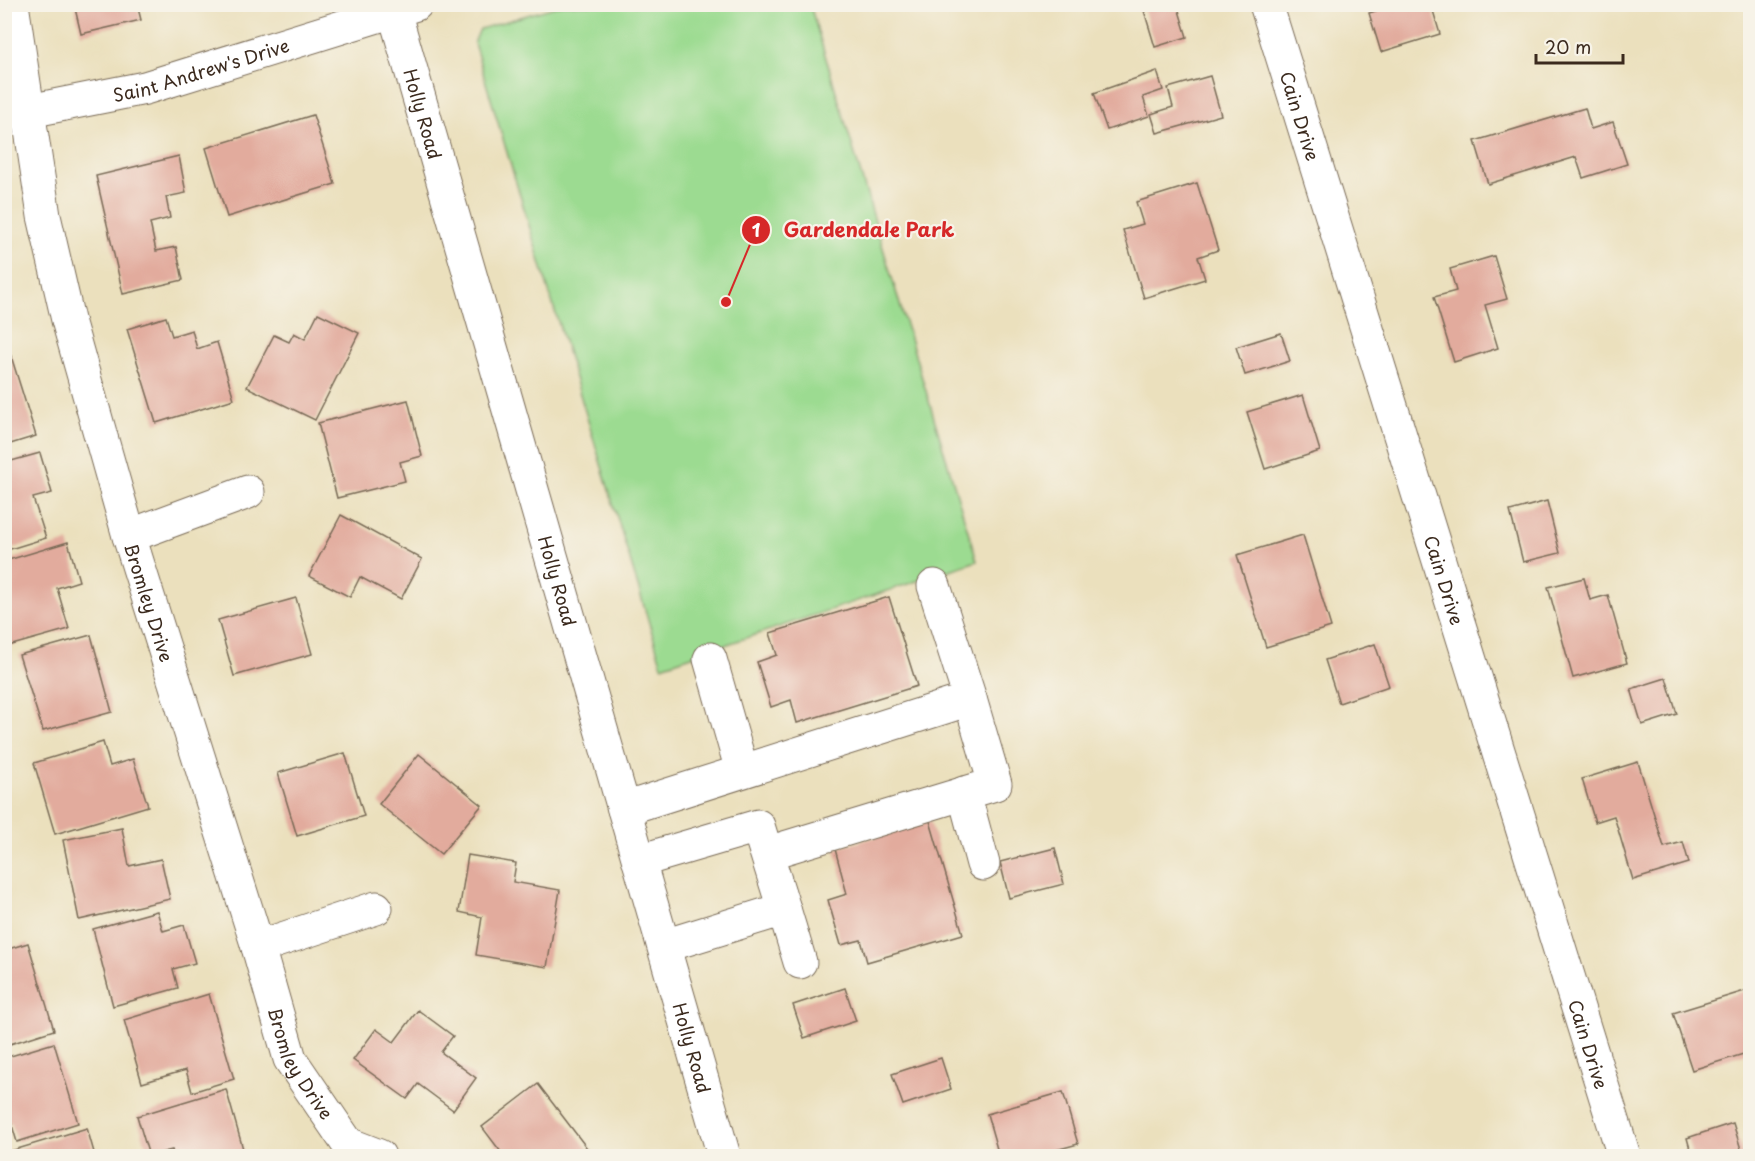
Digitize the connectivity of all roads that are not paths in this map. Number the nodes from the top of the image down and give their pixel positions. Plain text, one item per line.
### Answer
1 (12, 4) edge
2 (1266, 4) edge
3 (401, 7) edge
4 (17, 112) edge
5 (248, 492) dead end
6 (129, 536) junction
7 (934, 586) dead end
8 (710, 659) dead end
9 (970, 699) junction
10 (742, 771) junction
11 (964, 793) junction
12 (624, 809) junction
13 (768, 853) junction
14 (639, 861) junction
15 (983, 864) dead end
16 (376, 908) dead end
17 (784, 909) junction
18 (664, 946) junction
19 (258, 947) junction
20 (800, 962) dead end
21 (379, 1156) edge
22 (724, 1156) edge
23 (1624, 1156) edge

1 - 4 street, Bromley Drive
2 - 23 street, Cain Drive
3 - 4 street, Saint Andrew's Drive
3 - 12 street, Holly Road
4 - 6 street, Bromley Drive
5 - 6 street
6 - 19 street, Bromley Drive
7 - 9 street
8 - 10 street
9 - 10 street
9 - 11 street
10 - 12 street
11 - 13 street
11 - 15 street
12 - 14 street, Holly Road
13 - 14 street
13 - 17 street
14 - 18 street, Holly Road
16 - 19 street
17 - 18 street
17 - 20 street
18 - 22 street, Holly Road
19 - 21 street, Bromley Drive

